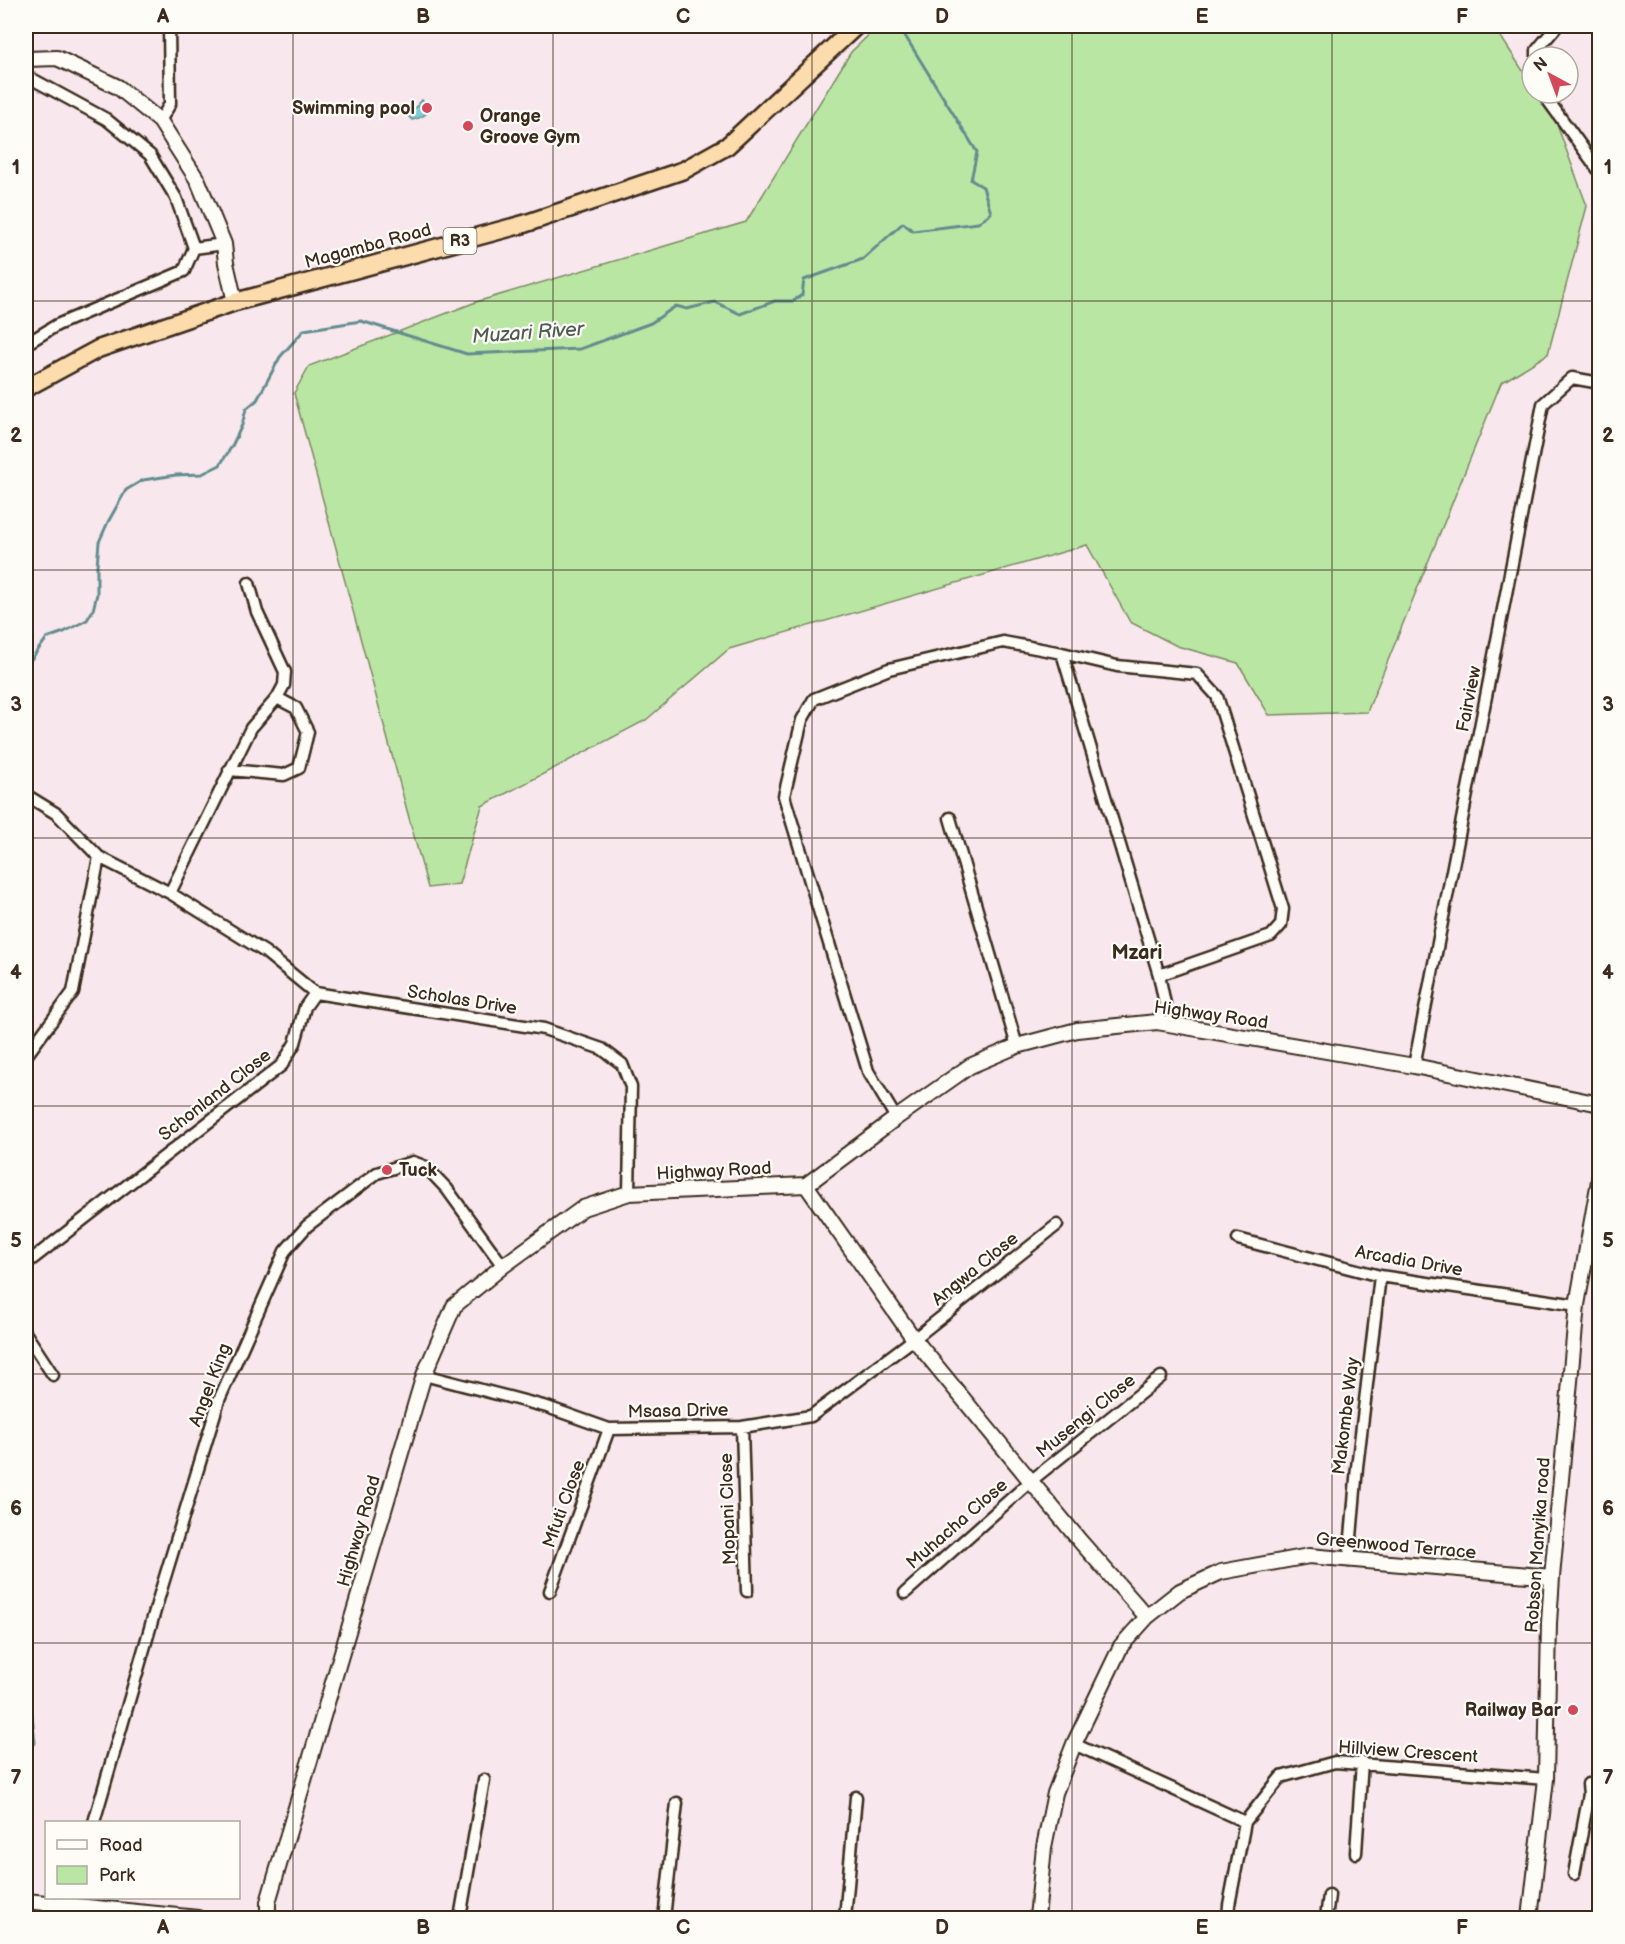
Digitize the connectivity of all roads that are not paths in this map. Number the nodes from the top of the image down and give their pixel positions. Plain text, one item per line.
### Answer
1 (169, 26) edge
2 (856, 26) edge
3 (1557, 26) edge
4 (1541, 45) edge
5 (26, 59) edge
6 (26, 80) edge
7 (1551, 105) edge
8 (160, 121) junction
9 (1599, 172) edge
10 (224, 244) junction
11 (194, 248) junction
12 (235, 302) junction
13 (26, 344) edge
14 (1599, 383) edge
15 (26, 388) edge
16 (249, 583) dead end
17 (1062, 653) junction
18 (277, 698) junction
19 (229, 770) junction
20 (26, 795) edge
21 (950, 818) dead end
22 (99, 857) junction
23 (170, 893) junction
24 (1159, 975) junction
25 (315, 993) junction
26 (1157, 1022) junction
27 (1017, 1046) junction
28 (26, 1056) edge
29 (1414, 1066) junction
30 (1599, 1104) edge
31 (896, 1118) junction
32 (1599, 1175) edge
33 (806, 1185) junction
34 (628, 1193) junction
35 (1057, 1225) dead end
36 (1238, 1239) dead end
37 (26, 1264) edge
38 (503, 1266) junction
39 (1380, 1276) junction
40 (1577, 1305) junction
41 (26, 1334) edge
42 (914, 1339) junction
43 (53, 1375) dead end
44 (424, 1375) junction
45 (1161, 1377) dead end
46 (742, 1427) junction
47 (609, 1429) junction
48 (1032, 1480) junction
49 (1349, 1561) junction
50 (1552, 1577) junction
51 (550, 1591) dead end
52 (747, 1591) dead end
53 (904, 1593) dead end
54 (1147, 1617) junction
55 (1074, 1744) junction
56 (1362, 1762) junction
57 (1546, 1779) junction
58 (484, 1780) dead end
59 (1588, 1784) dead end
60 (856, 1797) dead end
61 (677, 1803) dead end
62 (94, 1821) edge
63 (1245, 1822) junction
64 (1356, 1853) dead end
65 (1574, 1874) dead end
66 (1329, 1895) dead end
67 (26, 1901) edge
68 (72, 1901) edge
69 (198, 1918) edge
70 (268, 1918) edge
71 (460, 1918) edge
72 (664, 1918) edge
73 (845, 1918) edge
74 (1037, 1918) edge
75 (1228, 1918) edge
76 (1326, 1918) edge
77 (1530, 1918) edge

1 - 8 street
2 - 12 highway, Magamba Road / R3
3 - 4 street
5 - 8 street
6 - 11 street
7 - 9 street
8 - 10 street
10 - 11 street
10 - 12 street
11 - 13 street
12 - 15 highway, Magamba Road / R3
14 - 29 street, Fairview
16 - 18 street
17 - 24 street
17 - 24 street
17 - 31 street
18 - 19 street
18 - 19 street
19 - 23 street
20 - 22 street
21 - 27 street
22 - 23 street
22 - 28 street
23 - 25 street
24 - 26 street
25 - 34 street, Scholas Drive
25 - 37 street, Schonland Close
26 - 27 street, Highway Road
26 - 29 street, Highway Road
27 - 31 street, Highway Road
29 - 30 street, Highway Road
31 - 33 street, Highway Road
32 - 40 street, Robson Manyika road
33 - 34 street, Highway Road
33 - 42 street
34 - 38 street, Highway Road
35 - 42 street, Angwa Close
36 - 39 street, Arcadia Drive
38 - 44 street, Highway Road
38 - 62 street, Angel King
39 - 40 street, Arcadia Drive
39 - 49 street, Makombe Way
40 - 50 street, Robson Manyika road
41 - 43 street
42 - 46 street, Msasa Drive
42 - 48 street
44 - 47 street, Msasa Drive
44 - 70 street, Highway Road
45 - 48 street, Musengi Close
46 - 47 street, Msasa Drive
46 - 52 street, Mopani Close
47 - 51 street, Mfuti Close
48 - 53 street, Muhacha Close
48 - 54 street
49 - 50 street, Greenwood Terrace
49 - 54 street, Greenwood Terrace
50 - 57 street, Robson Manyika road
54 - 55 street, Greenwood Terrace
55 - 63 street
55 - 74 street, Greenwood Terrace
56 - 57 street, Hillview Crescent
56 - 63 street, Hillview Crescent
56 - 64 street
57 - 77 street, Robson Manyika road
58 - 71 street
59 - 65 street
60 - 73 street
61 - 72 street
63 - 75 street, Hillview Crescent
66 - 76 street
67 - 68 street
68 - 69 street

